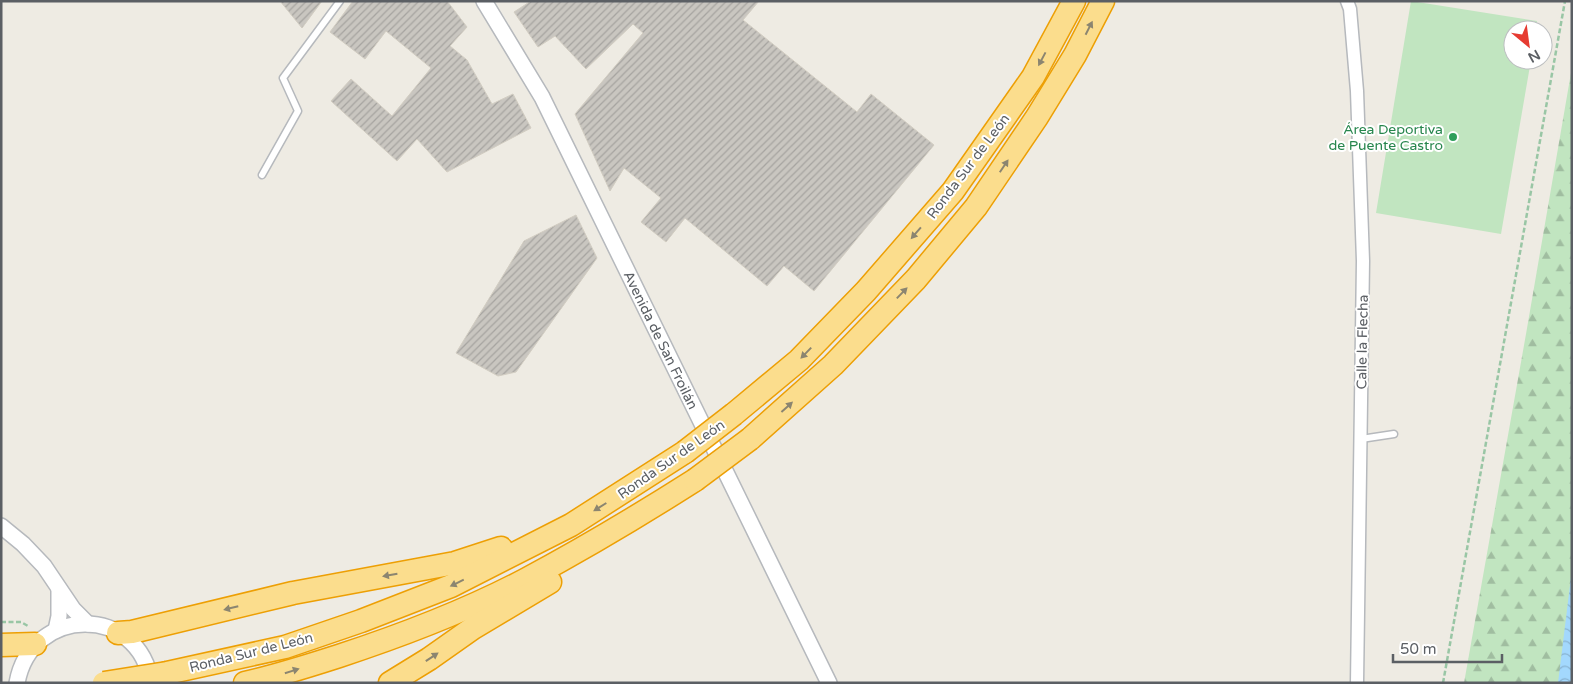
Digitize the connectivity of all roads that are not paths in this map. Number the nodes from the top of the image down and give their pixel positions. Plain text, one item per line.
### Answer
1 (340, 1) edge
2 (484, 1) edge
3 (1074, 1) edge
4 (1103, 1) edge
5 (1348, 1) edge
6 (262, 175) dead end
7 (1394, 434) dead end
8 (1361, 439) junction
9 (655, 506) junction
10 (571, 525) junction
11 (1, 526) edge
12 (59, 589) junction
13 (88, 624) junction
14 (56, 630) junction
15 (118, 633) junction
16 (35, 644) junction
17 (1, 645) edge
18 (159, 678) edge
19 (17, 683) edge
20 (104, 683) edge
21 (245, 683) edge
22 (390, 683) edge
23 (829, 683) edge
24 (1357, 683) edge

1 - 6 lane
2 - 23 street, Avenida de San Froilán
3 -> 10 highway, Ronda Sur de León, bridge
9 -> 4 highway, Ronda Sur de León, bridge
5 - 8 street, Calle la Flecha
7 - 8 lane
8 - 24 street, Calle la Flecha
21 -> 9 highway, Ronda Sur de León
22 -> 9 highway
10 -> 15 highway
10 -> 18 highway, Ronda Sur de León
11 - 12 street
12 - 13 street
12 - 14 street
13 - 14 street
13 - 15 street
14 - 16 street
15 - 18 street
16 - 17 highway
16 - 19 street
18 - 20 highway, Ronda Sur de León, bridge

